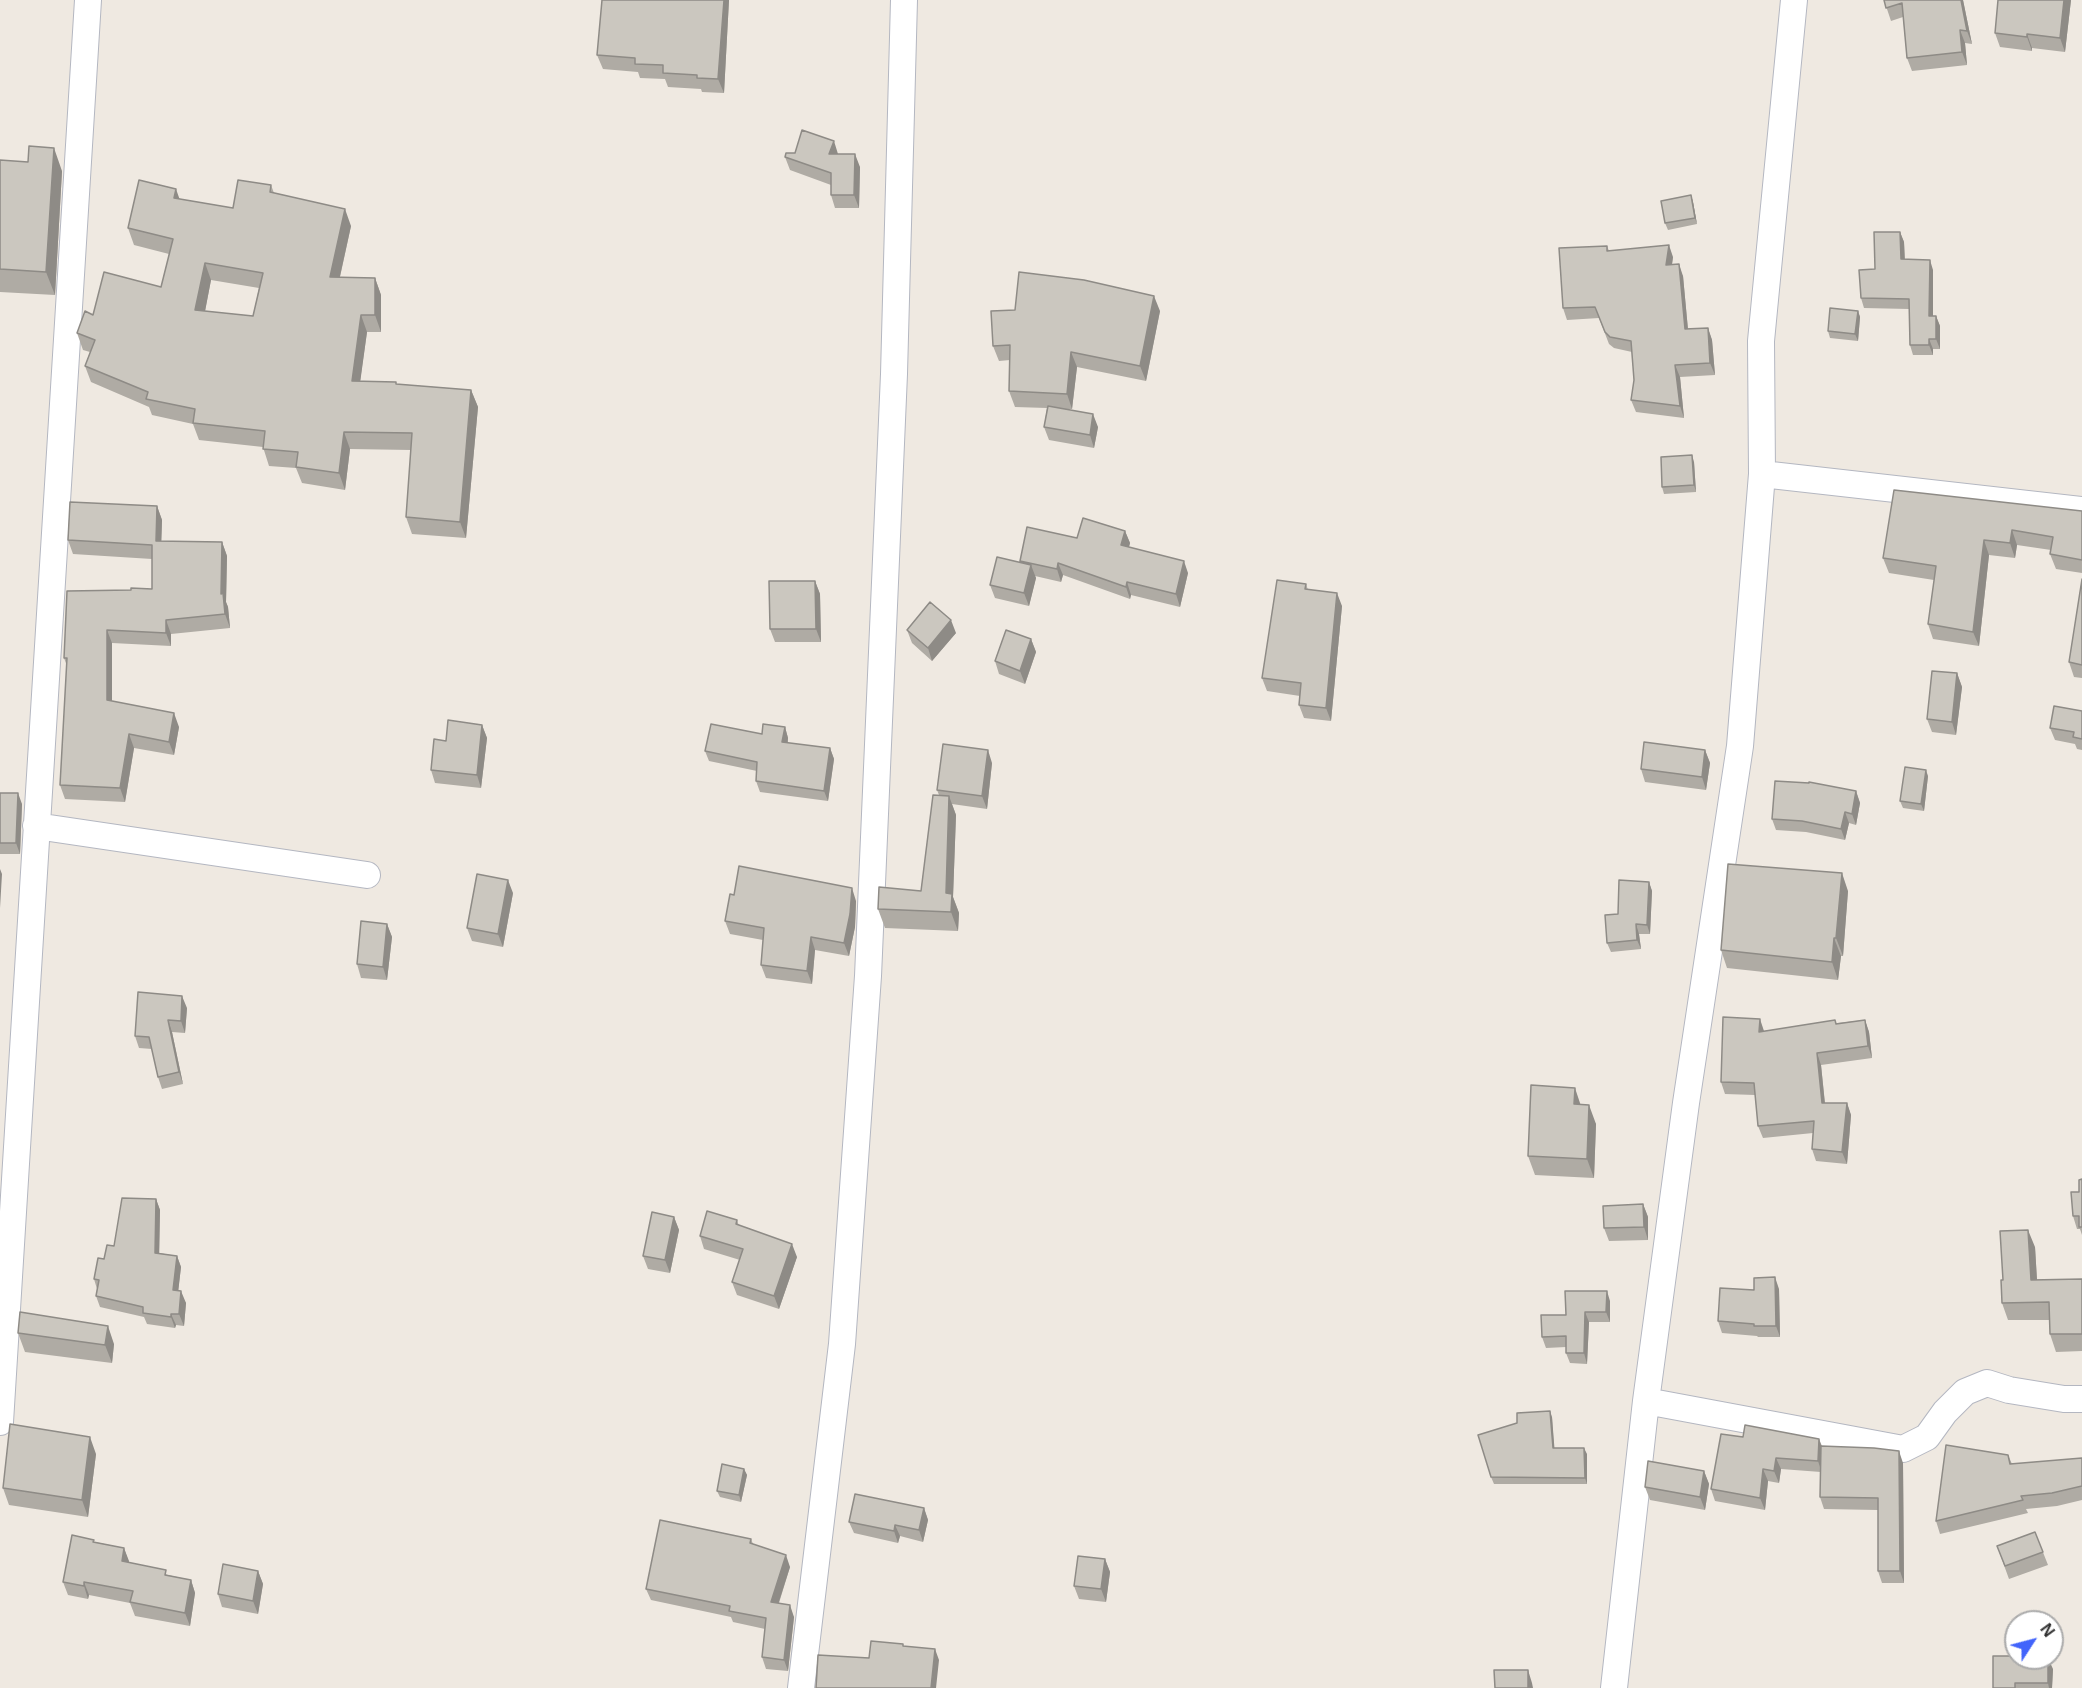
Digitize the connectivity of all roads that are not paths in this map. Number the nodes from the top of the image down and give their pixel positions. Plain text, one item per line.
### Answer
1 (88, 0) edge
2 (904, 0) edge
3 (1794, 0) edge
4 (1762, 474) junction
5 (2082, 510) edge
6 (36, 826) junction
7 (367, 875) dead end
8 (2082, 1399) edge
9 (1646, 1401) junction
10 (0, 1422) edge
11 (801, 1688) edge
12 (1614, 1688) edge

1 - 6 street
2 - 11 street
3 - 4 street
4 - 5 street
4 - 9 street
6 - 7 street
6 - 10 street
8 - 9 street
9 - 12 street

